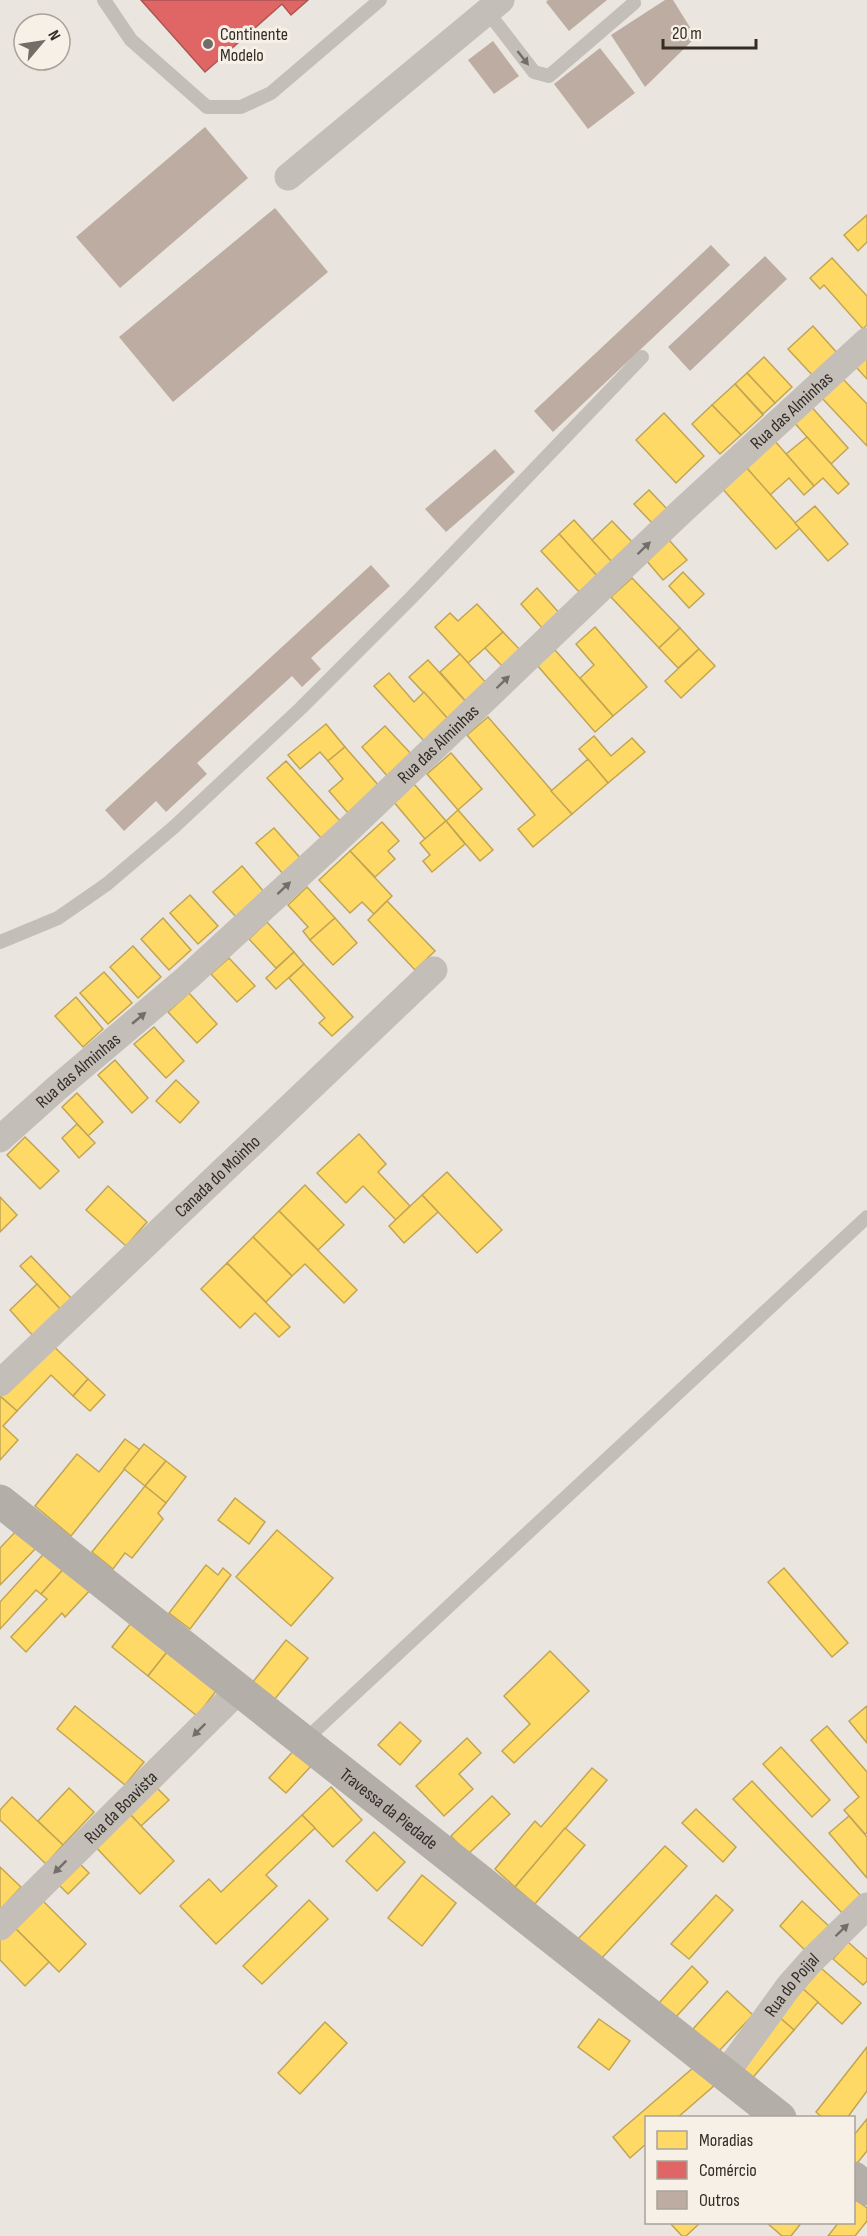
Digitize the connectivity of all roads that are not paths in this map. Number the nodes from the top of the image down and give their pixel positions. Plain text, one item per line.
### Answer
1 (104, 0) edge
2 (380, 0) edge
3 (633, 0) edge
4 (494, 6) edge
5 (288, 177) dead end
6 (867, 341) edge
7 (642, 357) dead end
8 (0, 942) edge
9 (434, 970) dead end
10 (0, 1139) edge
11 (867, 1217) edge
12 (0, 1383) edge
13 (0, 1501) edge
14 (240, 1689) junction
15 (304, 1741) junction
16 (867, 1906) edge
17 (0, 1927) edge
18 (726, 2073) junction
19 (778, 2116) edge
20 (855, 2179) edge
21 (867, 2188) edge

1 - 2 lane
4 -> 3 lane
4 - 5 street
10 -> 6 street, Rua das Alminhas
7 - 8 lane
9 - 12 street, Canada do Moinho
11 - 15 lane
13 - 14 street, Travessa da Piedade
14 - 15 street, Travessa da Piedade
14 -> 17 street, Rua da Boavista
15 - 18 street, Travessa da Piedade
18 -> 16 street, Rua do Poijal
18 - 19 street, Travessa da Piedade
20 - 21 street

